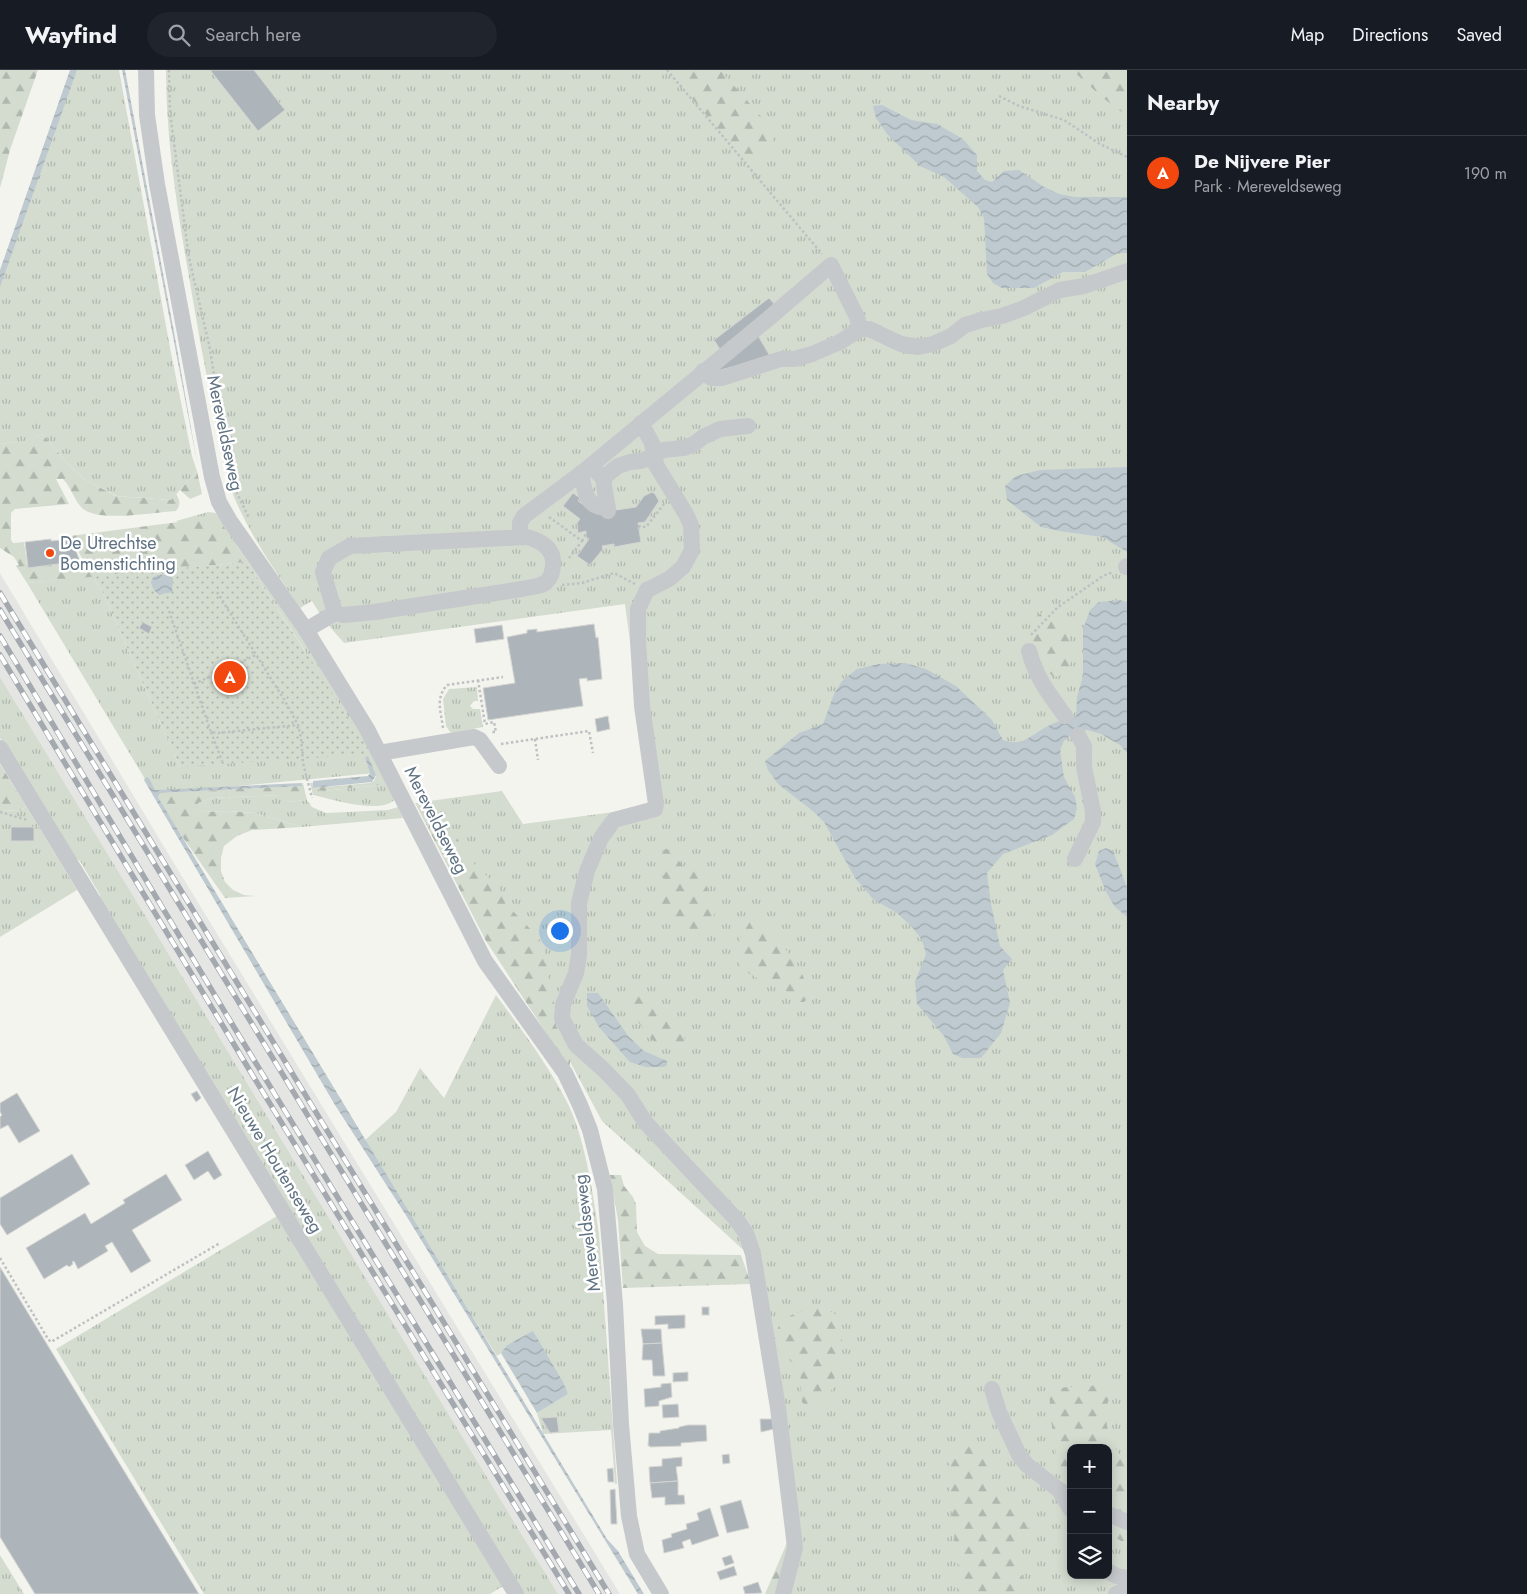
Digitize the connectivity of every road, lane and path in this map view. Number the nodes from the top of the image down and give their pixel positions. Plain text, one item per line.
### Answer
1 (146, 70) edge
2 (169, 70) edge
3 (667, 70) edge
4 (1000, 96) dead end
5 (1127, 157) edge
6 (831, 265) junction
7 (1127, 271) edge
8 (860, 329) junction
9 (703, 371) junction
10 (218, 422) dead end
11 (641, 423) junction
12 (748, 426) dead end
13 (222, 440) dead end
14 (653, 457) junction
15 (586, 469) junction
16 (603, 478) junction
17 (665, 503) dead end
18 (535, 507) junction
19 (252, 524) dead end
20 (638, 526) dead end
21 (586, 534) dead end
22 (520, 537) junction
23 (582, 541) junction
24 (1126, 566) edge
25 (548, 579) junction
26 (647, 590) junction
27 (217, 592) dead end
28 (168, 611) dead end
29 (335, 613) junction
30 (306, 630) junction
31 (1029, 651) joint
32 (256, 655) junction
33 (503, 677) dead end
34 (478, 680) junction
35 (194, 684) junction
36 (1065, 716) dead end
37 (298, 726) junction
38 (443, 726) dead end
39 (211, 732) junction
40 (496, 732) junction
41 (1078, 735) dead end
42 (479, 739) junction
43 (535, 739) junction
44 (0, 748) edge
45 (379, 753) junction
46 (593, 753) dead end
47 (538, 760) dead end
48 (222, 761) dead end
49 (499, 766) dead end
50 (312, 798) dead end
51 (0, 812) edge
52 (43, 818) junction
53 (1075, 859) dead end
54 (220, 1244) dead end
55 (0, 1258) edge
56 (992, 1389) dead end
57 (1065, 1491) edge
58 (1112, 1516) edge
59 (1127, 1522) edge
60 (1112, 1574) edge
61 (1127, 1578) edge
62 (1127, 1588) edge
63 (516, 1594) edge
64 (661, 1594) edge
65 (783, 1594) edge
66 (1116, 1594) edge

1 - 30 street, Mereveldseweg
2 - 10 path
3 - 6 path
4 - 5 path
6 - 8 street
6 - 9 street
7 - 8 street
8 - 9 street
9 - 11 street
11 - 14 street
11 - 15 street
12 - 14 street
13 - 19 path
14 - 16 street
14 - 26 street
15 - 16 street
15 - 16 street
15 - 18 street
17 - 20 path
18 - 22 street
18 - 23 path
21 - 23 path
22 - 25 street
22 - 29 street
23 - 25 path
24 - 31 path
25 - 26 path
25 - 29 street
26 - 65 street
27 - 32 path
28 - 35 path
29 - 30 street
30 - 45 street, Mereveldseweg
31 - 36 street
32 - 35 path
32 - 37 path
33 - 34 path
34 - 38 path
34 - 40 path
35 - 39 path
37 - 39 path
37 - 50 path
39 - 48 path
40 - 42 path
40 - 43 path
41 - 53 street
42 - 45 street
42 - 49 street
43 - 46 path
43 - 47 path
44 - 52 street, Nieuwe Houtenseweg
45 - 64 street, Mereveldseweg
51 - 52 path
52 - 63 street, Nieuwe Houtenseweg
54 - 55 path
56 - 57 street
58 - 59 street
60 - 61 street
62 - 66 street

